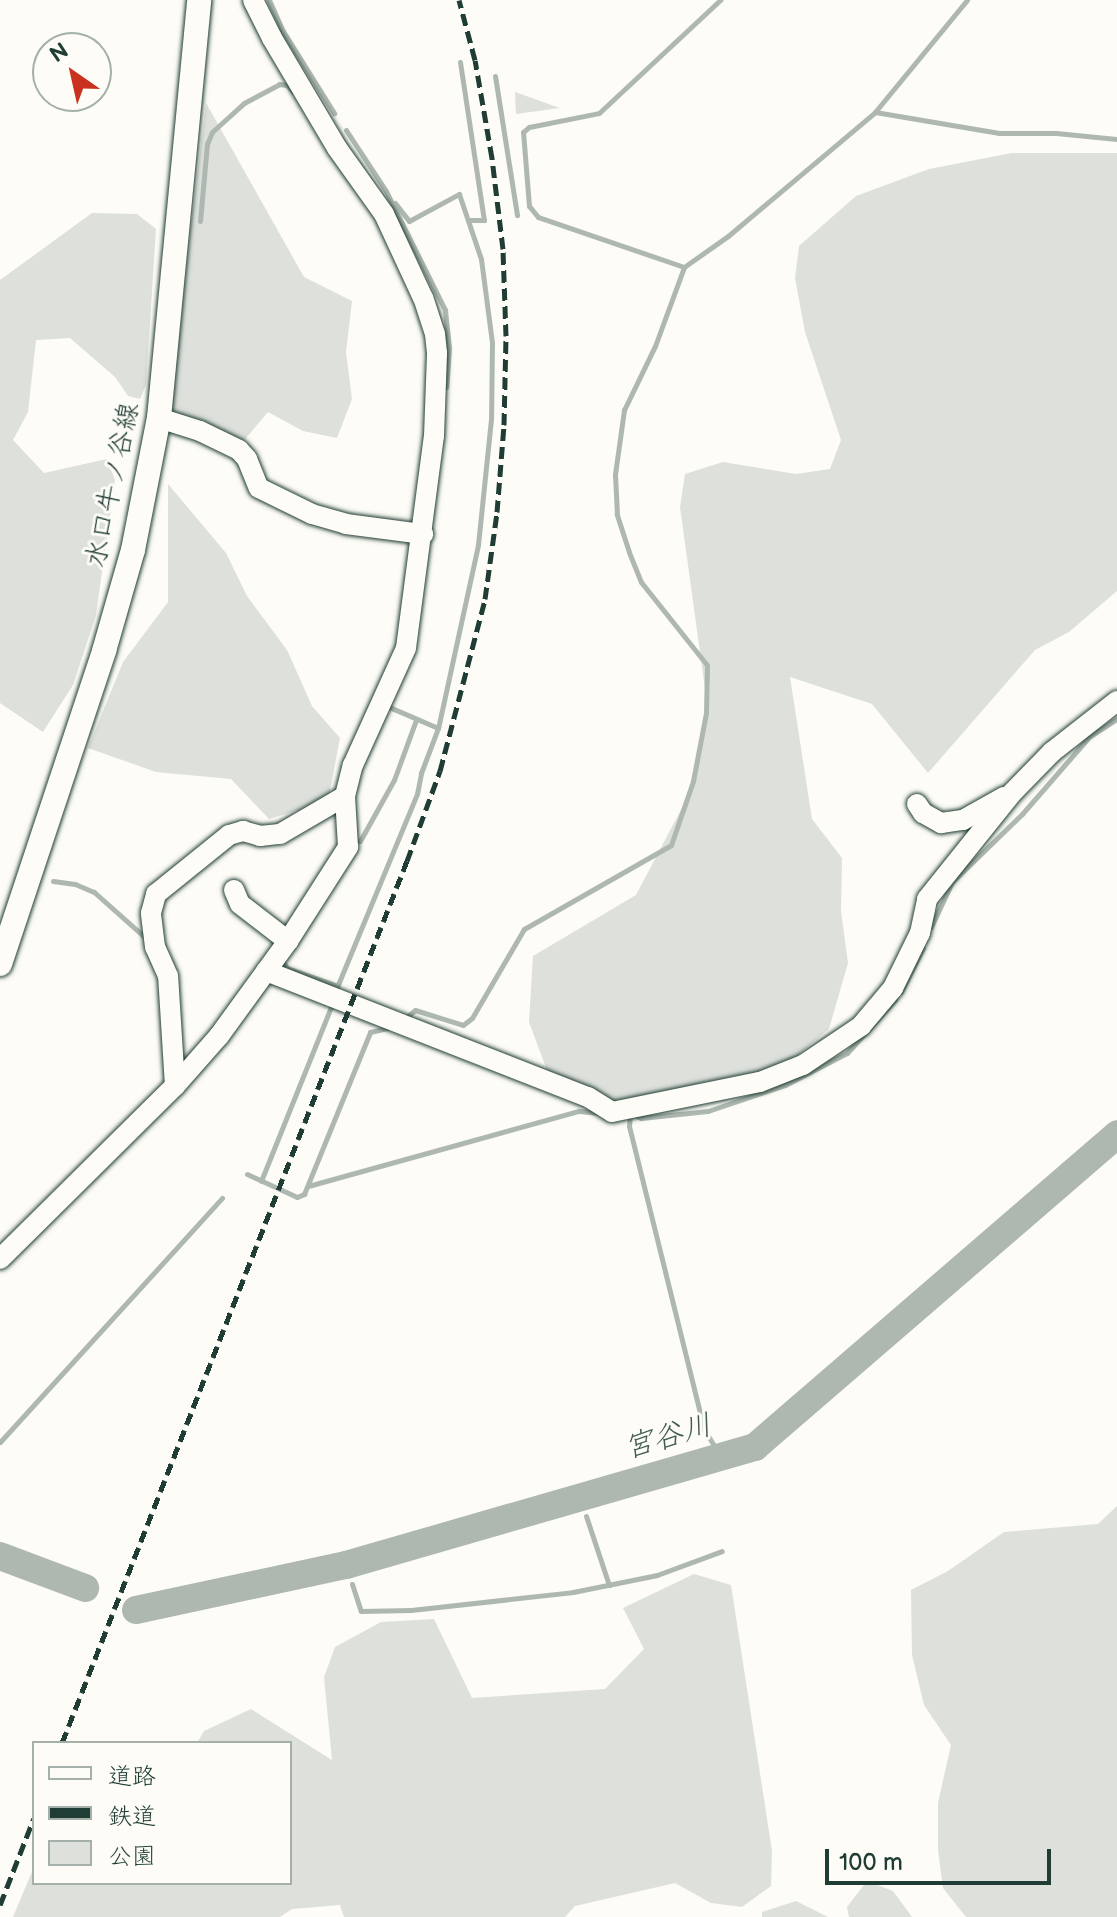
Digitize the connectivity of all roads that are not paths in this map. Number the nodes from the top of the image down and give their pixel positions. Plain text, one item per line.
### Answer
1 (199, 0) edge
2 (253, 0) edge
3 (159, 418) junction
4 (423, 534) junction
5 (1117, 701) edge
6 (1011, 794) junction
7 (345, 796) junction
8 (917, 804) dead end
9 (234, 890) dead end
10 (288, 941) junction
11 (0, 964) edge
12 (266, 971) junction
13 (175, 1086) junction
14 (0, 1259) edge

1 - 3 main road, 水口牛ノ谷線
2 - 4 street
3 - 4 street
3 - 11 main road, 水口牛ノ谷線
4 - 7 street
5 - 6 street
6 - 8 street
6 - 12 street
7 - 10 street
7 - 13 street
9 - 10 street
10 - 12 street
12 - 13 street
13 - 14 street

